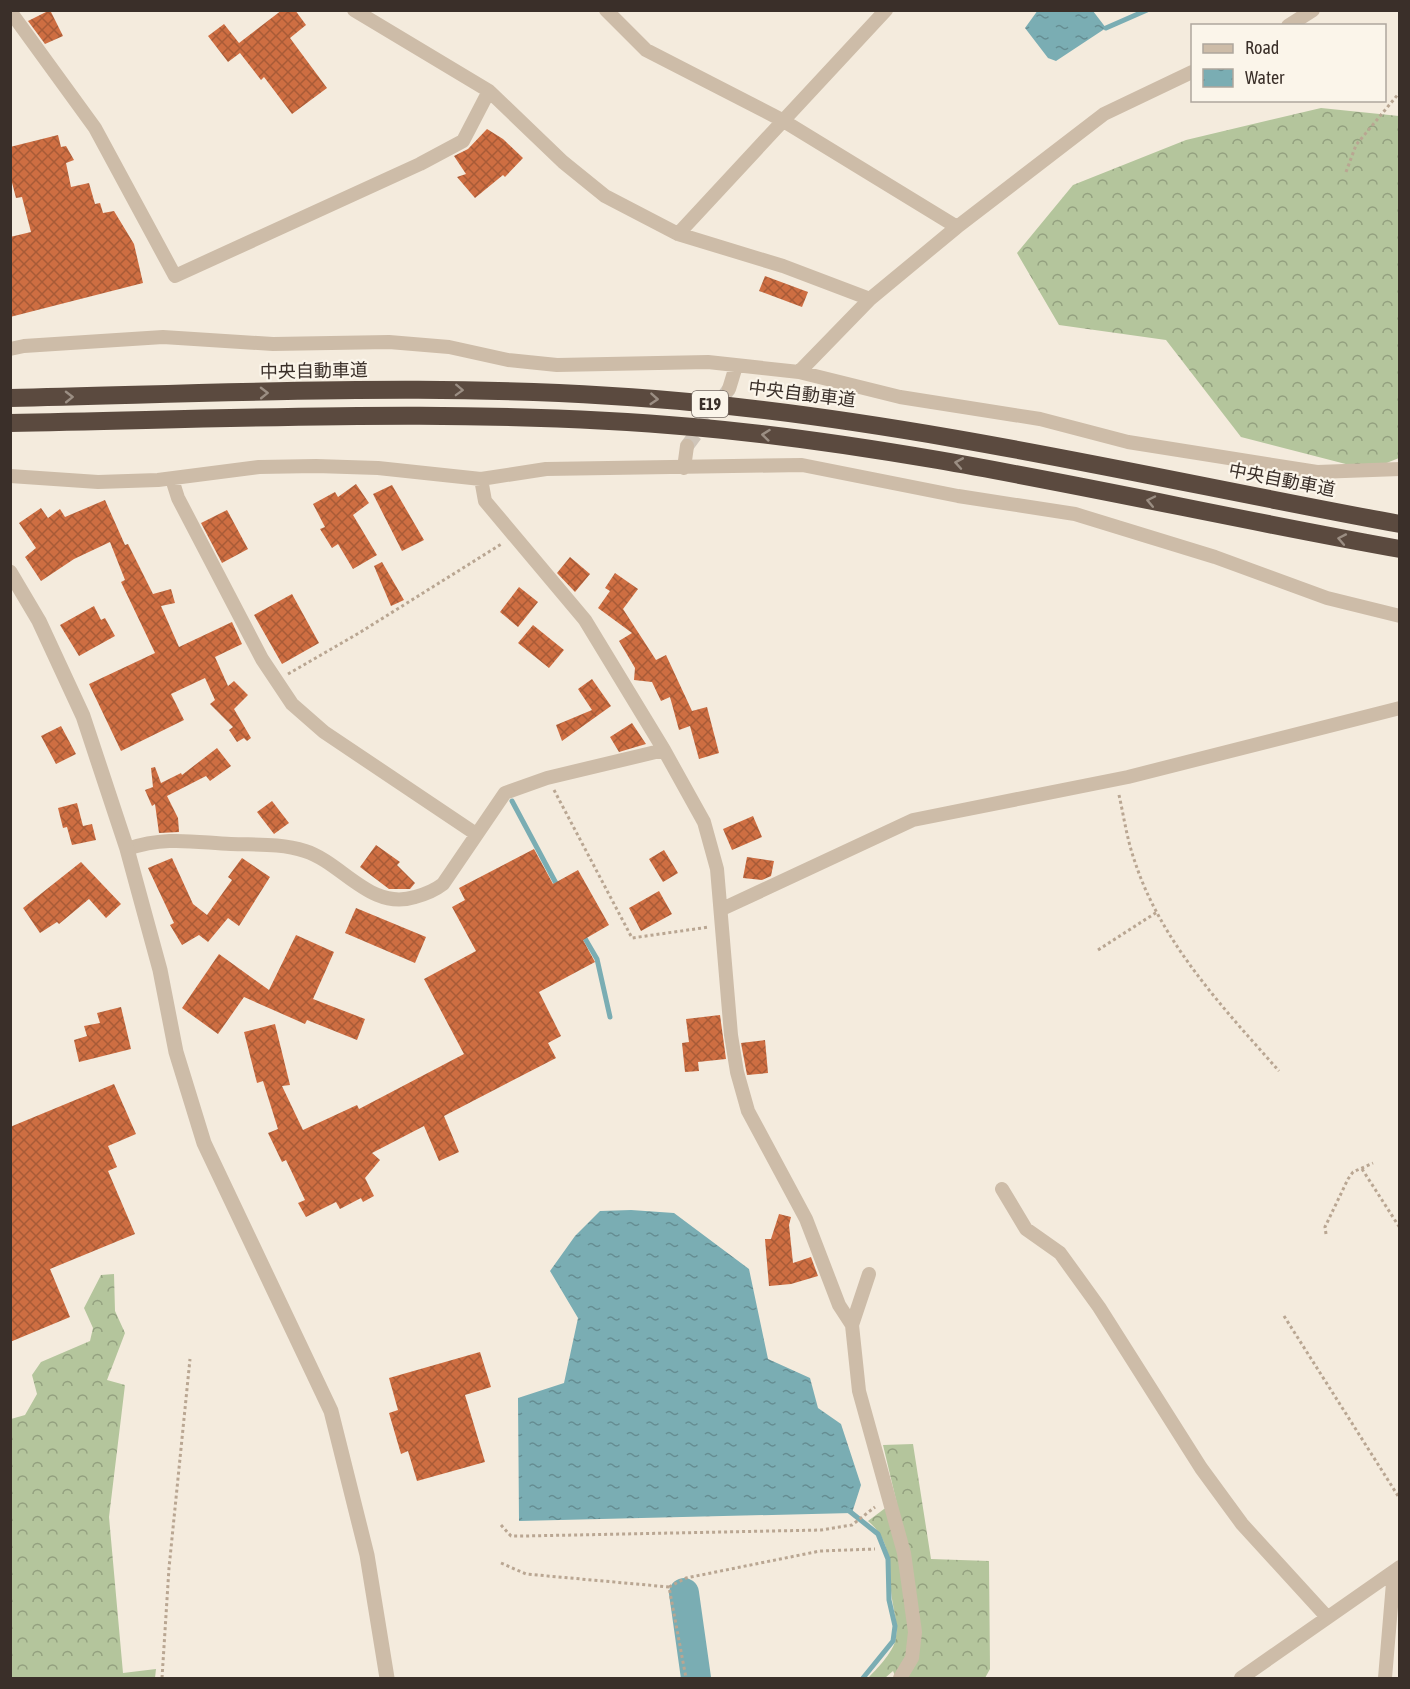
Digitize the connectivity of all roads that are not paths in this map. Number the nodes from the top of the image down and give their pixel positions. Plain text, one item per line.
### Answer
1 (354, 10) edge
2 (606, 10) edge
3 (886, 10) edge
4 (1313, 10) edge
5 (10, 11) edge
6 (1291, 24) edge
7 (1191, 72) edge
8 (489, 92) junction
9 (782, 120) junction
10 (957, 227) junction
11 (678, 234) junction
12 (870, 299) junction
13 (10, 349) edge
14 (736, 366) junction
15 (799, 372) junction
16 (729, 389) tunnel mouth
17 (10, 398) edge
18 (10, 423) edge
19 (687, 446) tunnel mouth
20 (684, 468) junction
21 (1400, 469) edge
22 (10, 476) edge
23 (172, 479) junction
24 (481, 479) junction
25 (1400, 524) edge
26 (1400, 549) edge
27 (10, 572) edge
28 (1400, 616) edge
29 (1400, 708) edge
30 (664, 750) junction
31 (476, 834) junction
32 (127, 849) junction
33 (722, 909) junction
34 (1002, 1189) dead end
35 (869, 1274) dead end
36 (852, 1325) junction
37 (1397, 1569) edge
38 (1327, 1617) junction
39 (387, 1678) edge
40 (900, 1678) edge
41 (1241, 1678) edge
42 (1385, 1678) edge

1 - 8 street
2 - 9 street
3 - 9 street
4 - 6 street
5 - 8 street
7 - 10 street
8 - 11 street
9 - 10 street
9 - 11 street
10 - 12 street
11 - 12 street
12 - 15 street
13 - 14 street
14 - 15 street
14 - 16 street
15 - 21 street
17 -> 25 highway, 中央自動車道 / E19
26 -> 18 highway, E19
19 - 20 street
20 - 24 street
20 - 28 street
22 - 23 street
23 - 24 street
23 - 31 street
24 - 30 street
27 - 32 street
29 - 33 street
30 - 31 street
30 - 33 street
31 - 32 street
32 - 39 street
33 - 36 street
34 - 38 street
35 - 36 street
36 - 40 street
37 - 38 street
37 - 42 street
38 - 41 street

